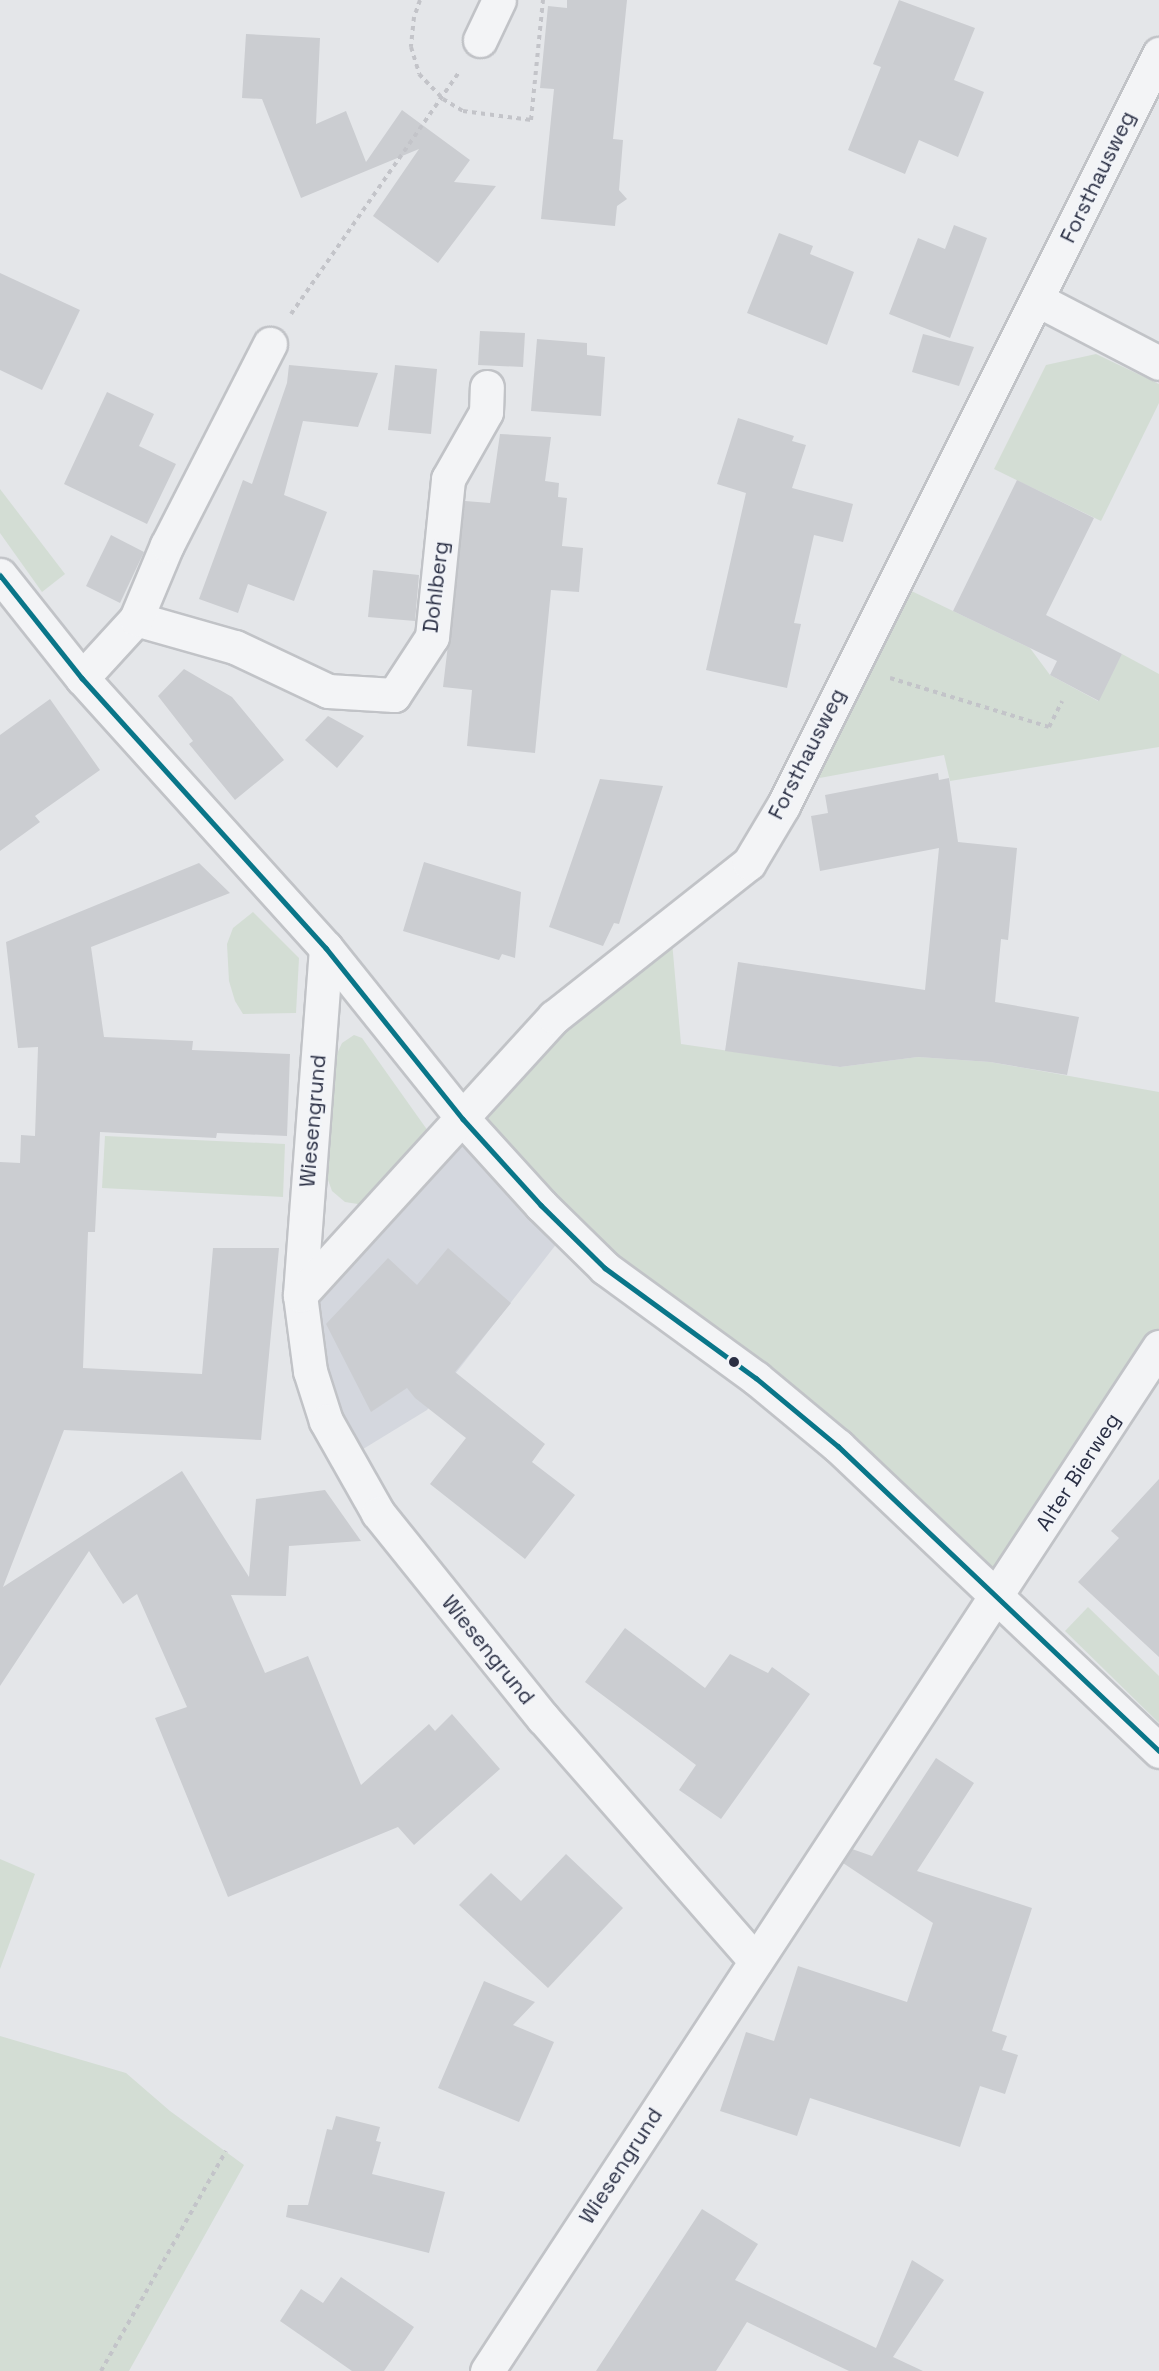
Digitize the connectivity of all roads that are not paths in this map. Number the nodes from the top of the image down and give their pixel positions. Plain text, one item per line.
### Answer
1 (499, 0) edge
2 (480, 40) road end
3 (1159, 54) edge
4 (1038, 300) junction
5 (270, 344) road end
6 (1159, 363) edge
7 (487, 387) dead end
8 (0, 575) edge
9 (136, 619) junction
10 (82, 678) junction
11 (326, 948) junction
12 (463, 1119) junction
13 (300, 1295) junction
14 (1159, 1347) edge
15 (997, 1597) junction
16 (1159, 1751) edge
17 (756, 1961) junction
18 (487, 2371) edge

1 - 2 street
3 - 4 street, Forsthausweg
4 - 6 street
4 - 12 street, Forsthausweg
5 - 9 street
7 - 9 street, Dohlberg
8 - 10 street
9 - 10 street
10 - 11 street
11 - 12 street
11 - 13 street, Wiesengrund
12 - 13 street
12 - 15 street
13 - 17 street, Wiesengrund
14 - 15 street, Alter Bierweg
15 - 16 street
15 - 17 street, Wiesengrund
17 - 18 street, Wiesengrund

